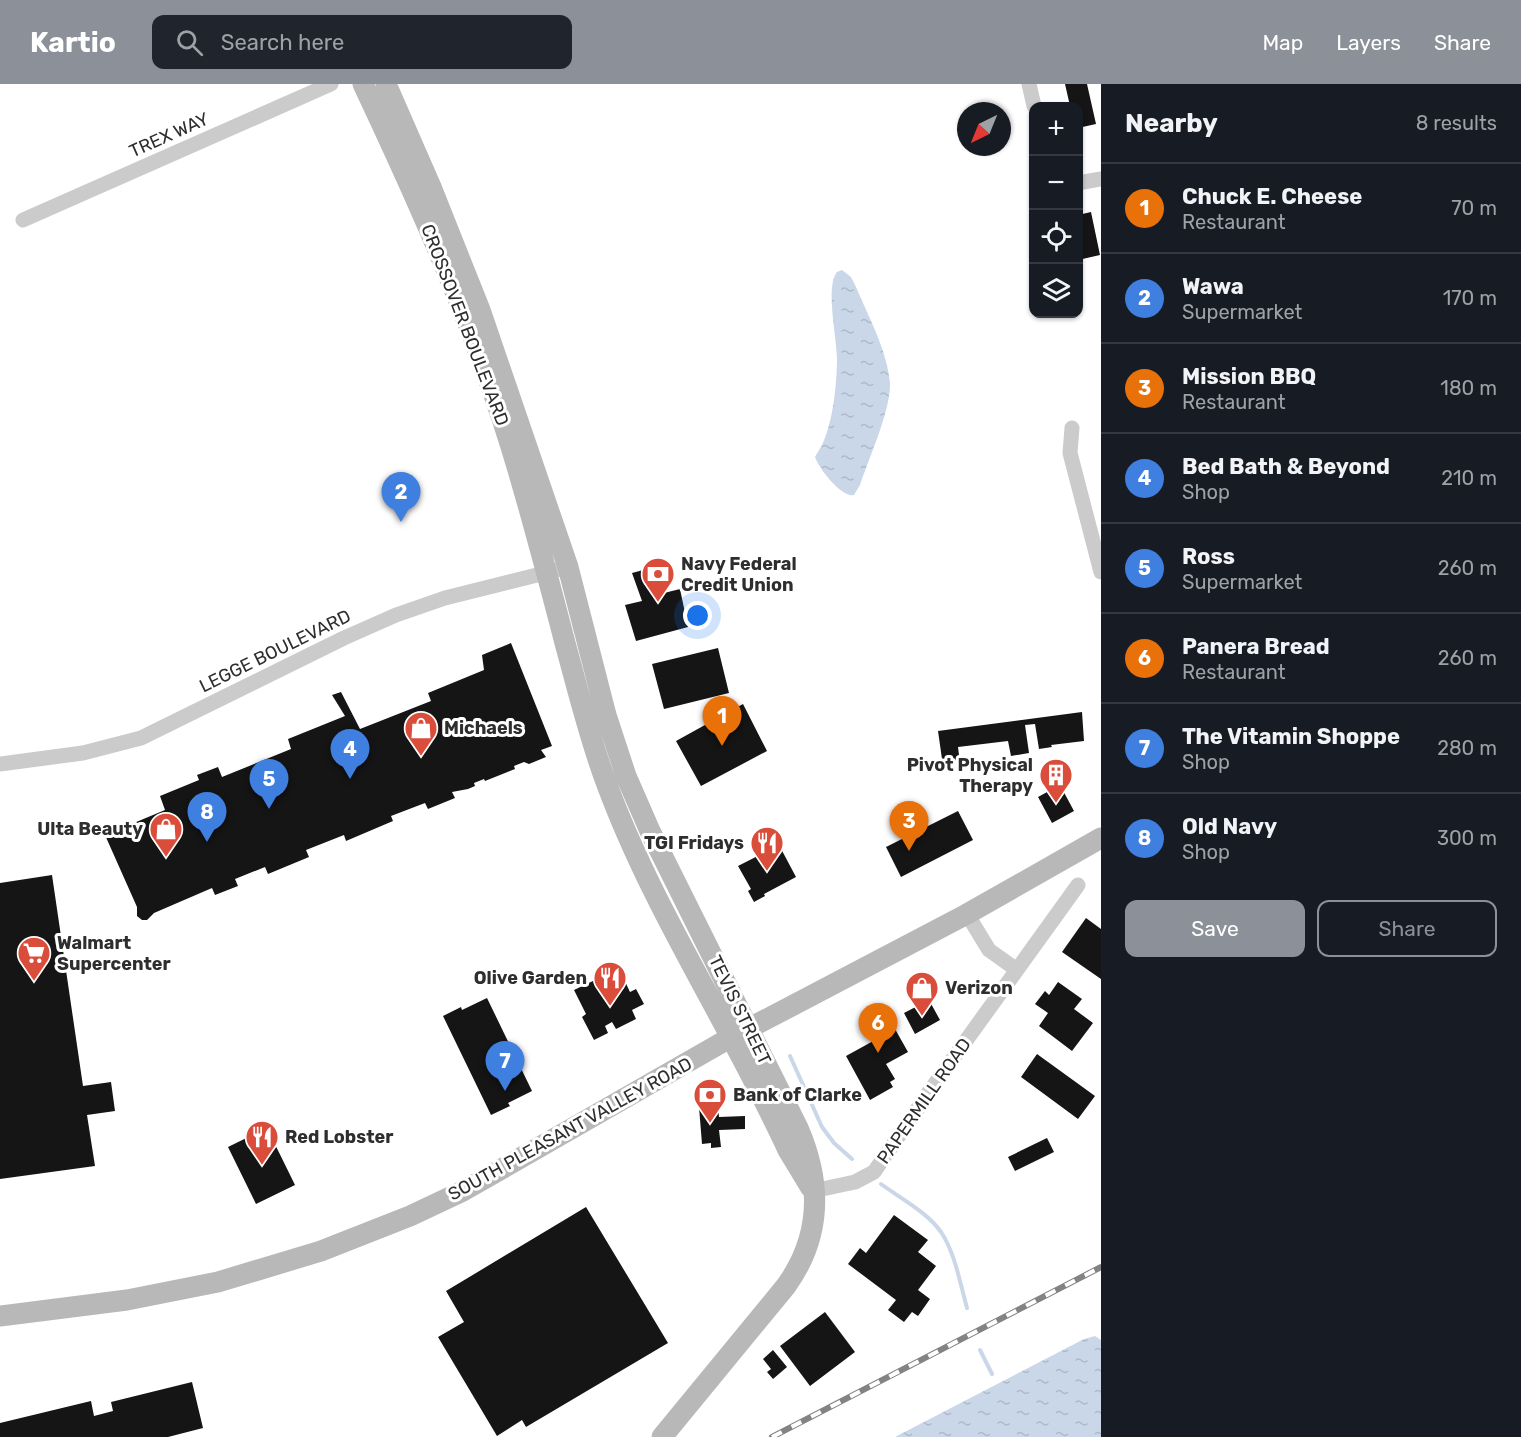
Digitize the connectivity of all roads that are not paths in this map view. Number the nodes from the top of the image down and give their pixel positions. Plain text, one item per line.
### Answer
1 (331, 84) edge
2 (363, 84) edge
3 (386, 84) edge
4 (1029, 84) edge
5 (1033, 102) edge
6 (22, 220) dead end
7 (1072, 428) dead end
8 (568, 567) junction
9 (1101, 572) edge
10 (547, 573) junction
11 (0, 764) edge
12 (1101, 838) edge
13 (1078, 885) dead end
14 (967, 914) junction
15 (1017, 970) junction
16 (740, 1033) junction
17 (813, 1191) junction
18 (0, 1316) edge
19 (664, 1436) edge

1 - 6 street, TREX WAY
2 - 10 main road, CROSSOVER BOULEVARD
3 - 8 main road, CROSSOVER BOULEVARD
4 - 5 street
7 - 9 street
8 - 10 street, LEGGE BOULEVARD
8 - 16 main road, TEVIS STREET
10 - 11 street, LEGGE BOULEVARD
10 - 16 main road, TEVIS STREET
12 - 14 main road, SOUTH PLEASANT VALLEY ROAD
13 - 15 street, PAPERMILL ROAD
14 - 15 street
14 - 16 main road, SOUTH PLEASANT VALLEY ROAD
15 - 17 street, PAPERMILL ROAD
16 - 17 main road, TEVIS STREET
16 - 18 main road, SOUTH PLEASANT VALLEY ROAD
17 - 19 main road

